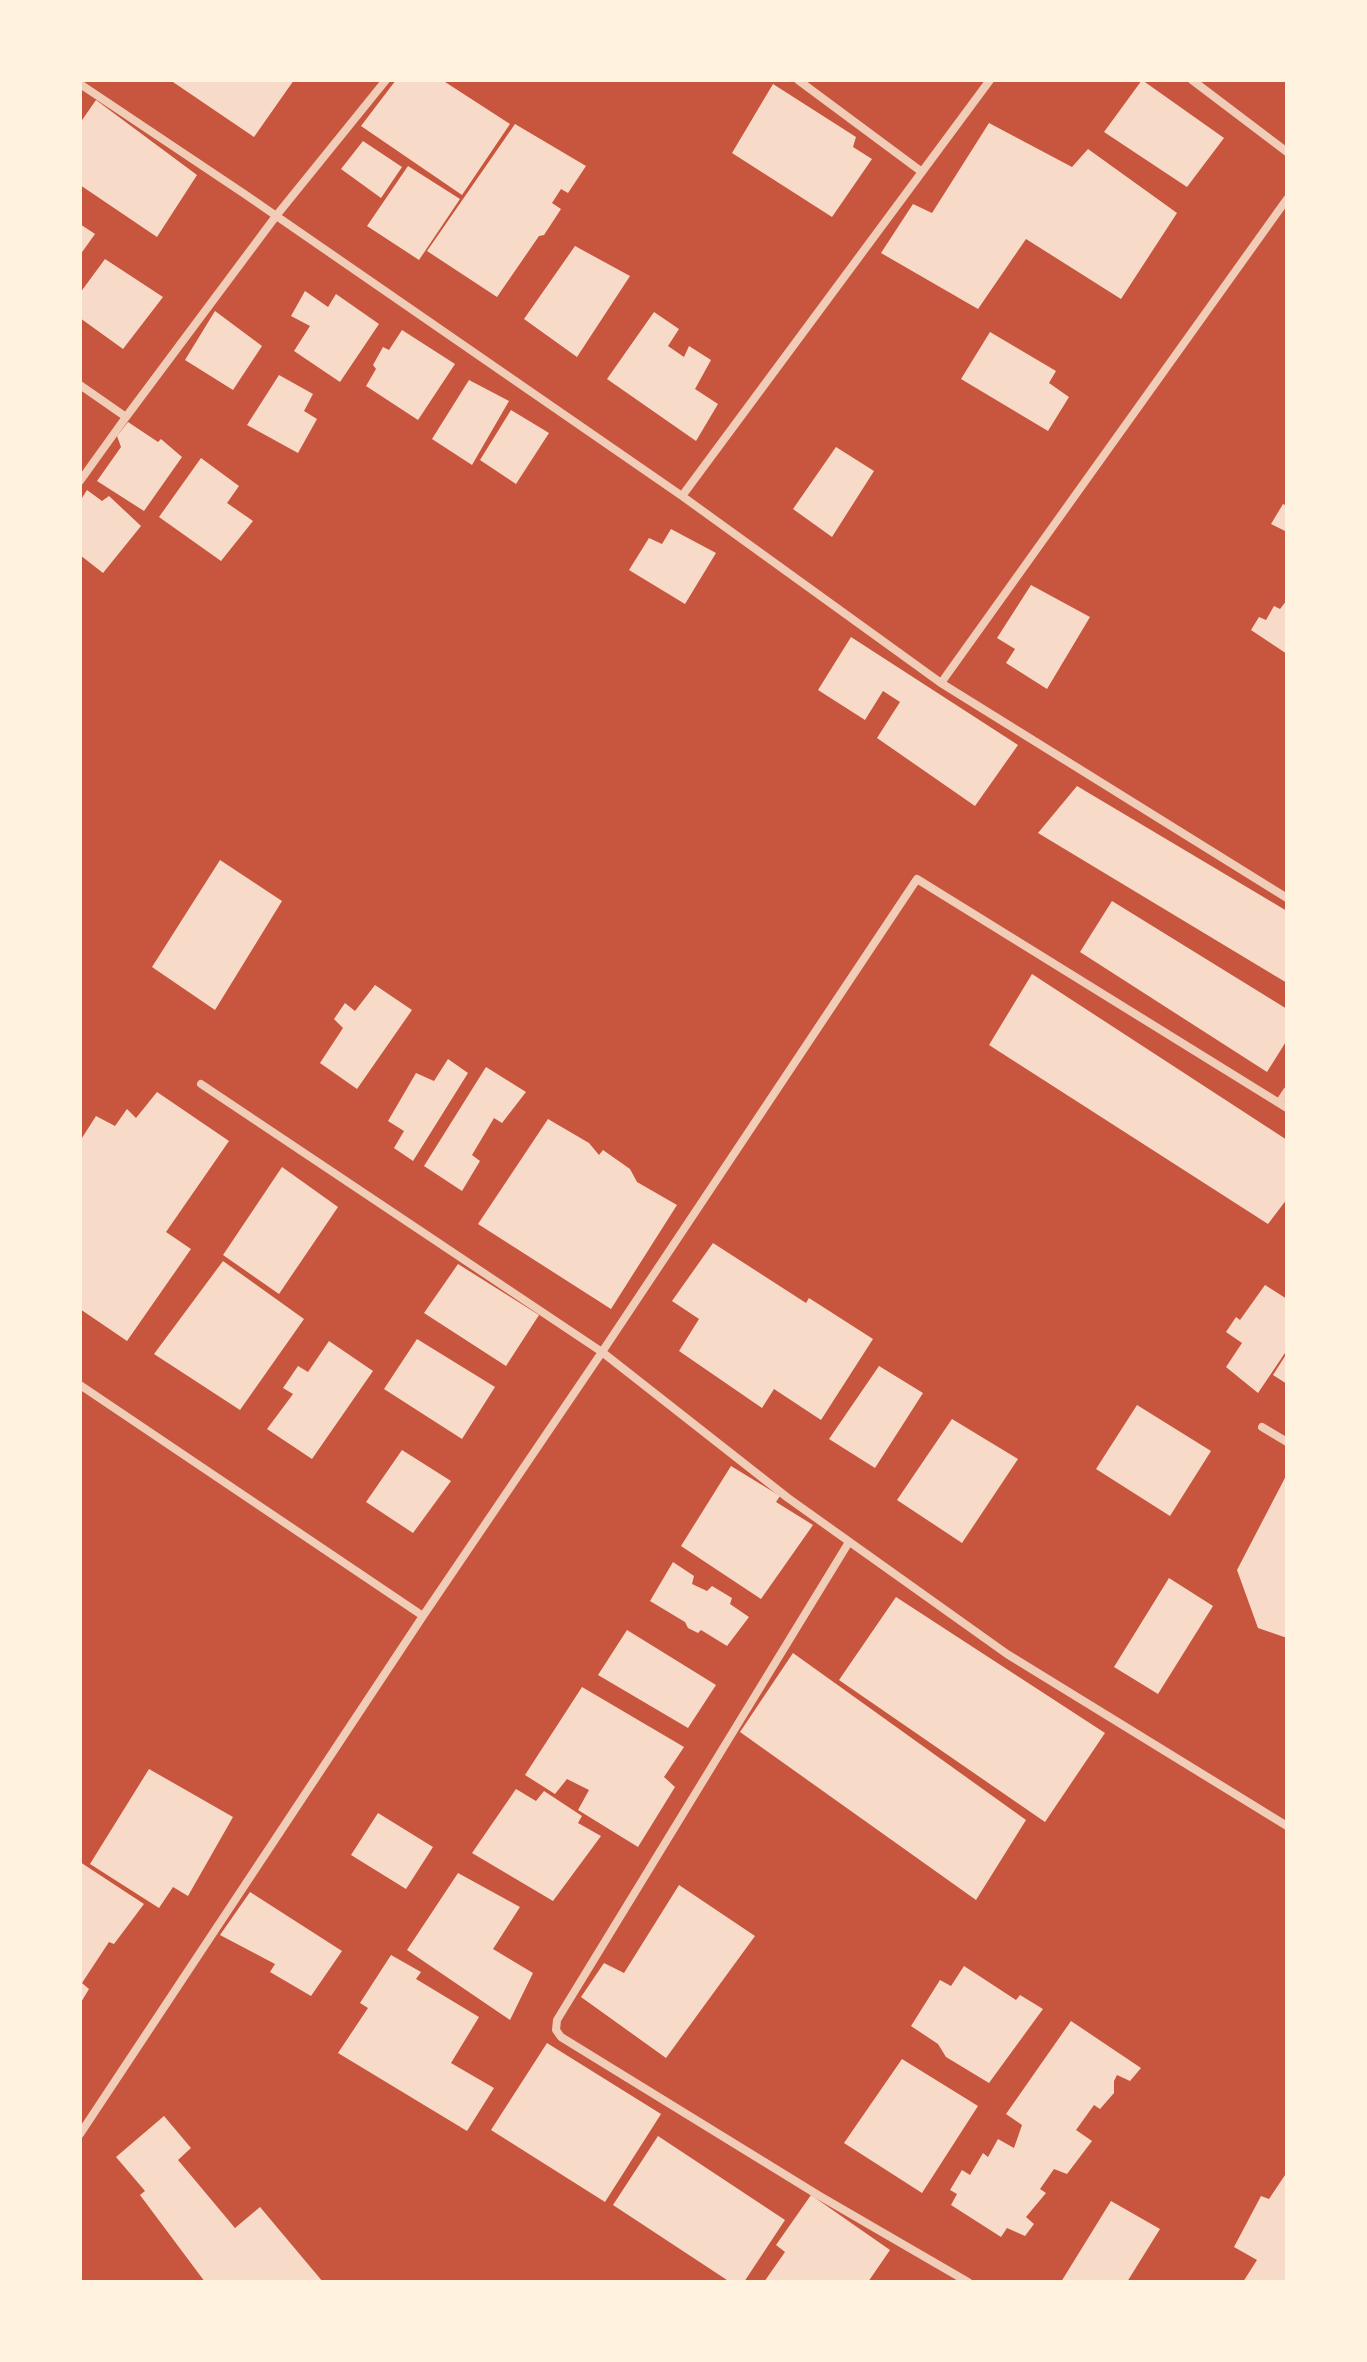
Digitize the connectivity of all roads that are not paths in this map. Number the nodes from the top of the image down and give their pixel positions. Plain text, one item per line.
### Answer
1 (386, 80) edge
2 (798, 80) edge
3 (990, 80) edge
4 (1192, 80) edge
5 (80, 84) edge
6 (1287, 152) edge
7 (922, 172) junction
8 (1287, 199) edge
9 (276, 216) junction
10 (80, 385) edge
11 (126, 417) junction
12 (80, 481) edge
13 (682, 496) junction
14 (941, 683) junction
15 (1287, 898) edge
16 (201, 1084) dead end
17 (1287, 1091) edge
18 (1283, 1105) edge
19 (602, 1352) junction
20 (80, 1385) edge
21 (1262, 1427) dead end
22 (1287, 1442) edge
23 (849, 1542) junction
24 (423, 1616) junction
25 (1287, 1826) edge
26 (80, 2134) edge
27 (968, 2282) edge

1 - 9 street
2 - 7 street
3 - 7 street
4 - 6 street
5 - 9 street
7 - 13 street
8 - 14 street
9 - 11 street
9 - 13 street
10 - 11 street
11 - 12 street
13 - 14 street
14 - 15 street
16 - 19 street
17 - 18 street
18 - 19 street
19 - 23 street
19 - 24 street
20 - 24 street
21 - 22 street
23 - 25 street
23 - 27 street
24 - 26 street

